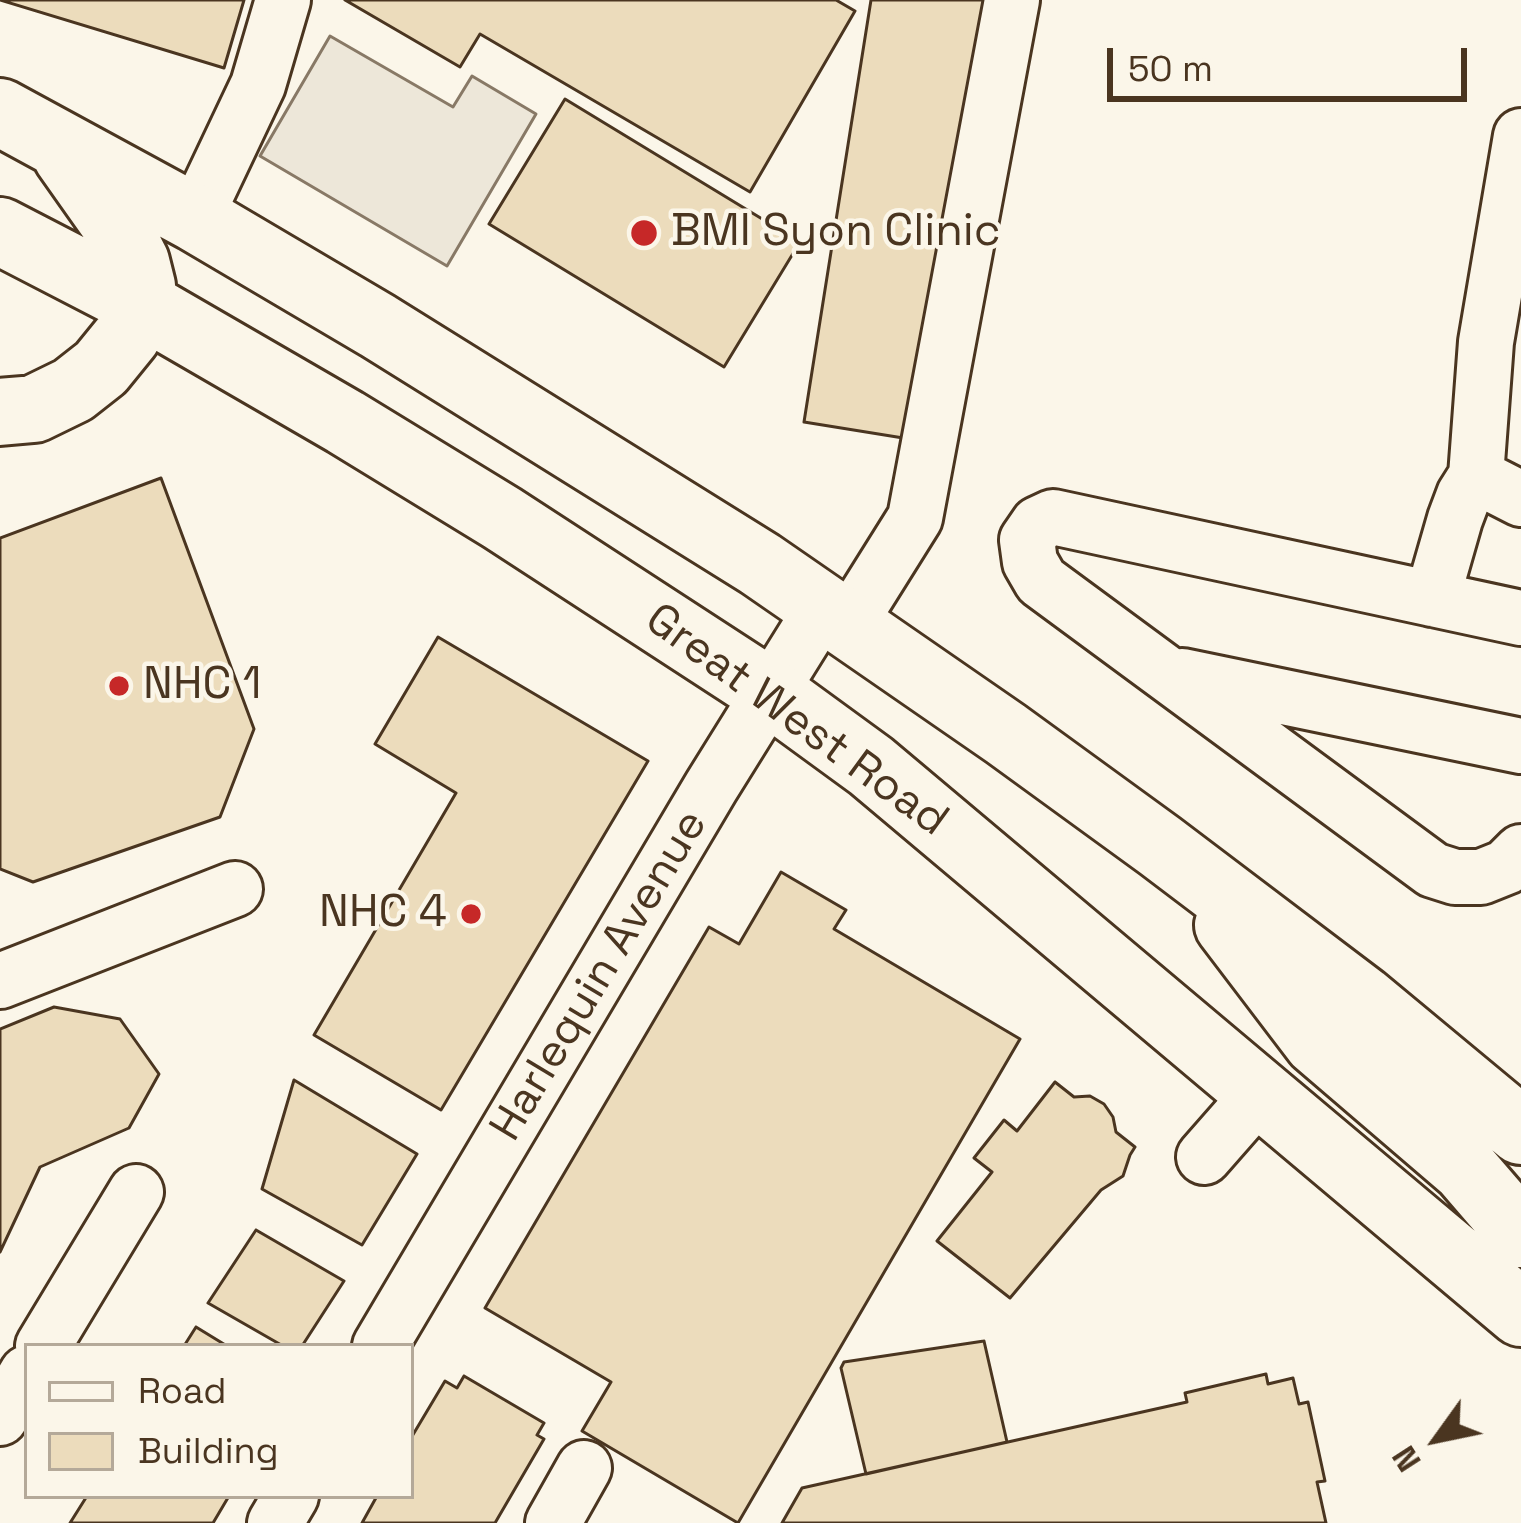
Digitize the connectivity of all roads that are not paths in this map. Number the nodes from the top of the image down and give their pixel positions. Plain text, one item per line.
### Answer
1 (283, 0) edge
2 (1012, 0) edge
3 (18, 121) edge
4 (1521, 136) edge
5 (195, 218) junction
6 (0, 231) edge
7 (142, 305) junction
8 (0, 412) edge
9 (1506, 479) edge
10 (1432, 599) junction
11 (836, 616) junction
12 (1521, 618) edge
13 (1167, 673) junction
14 (771, 693) junction
15 (1521, 746) edge
16 (1521, 852) edge
17 (1178, 860) junction
18 (235, 889) dead end
19 (0, 981) edge
20 (1261, 1092) junction
21 (1521, 1131) edge
22 (1204, 1157) dead end
23 (136, 1192) dead end
24 (1521, 1234) edge
25 (1521, 1313) edge
26 (46, 1343) edge
27 (382, 1343) edge
28 (24, 1378) edge
29 (0, 1418) edge
30 (584, 1468) dead end
31 (554, 1523) edge

1 - 5 street
2 - 11 street, Harlequin Avenue
3 - 5 highway
3 - 7 highway
4 - 9 street
5 - 11 highway
6 - 7 highway, Great West Road
7 - 8 highway
7 - 14 highway, Great West Road
9 - 10 street
10 - 12 street
10 - 13 street
11 - 14 street, Harlequin Avenue
11 - 17 highway
13 - 15 street
13 - 16 street
14 - 20 highway, Great West Road
14 - 27 street, Harlequin Avenue
17 - 21 highway
17 - 24 highway
18 - 19 street
20 - 22 street
20 - 25 highway, Great West Road
23 - 26 street
28 - 29 street
30 - 31 street

